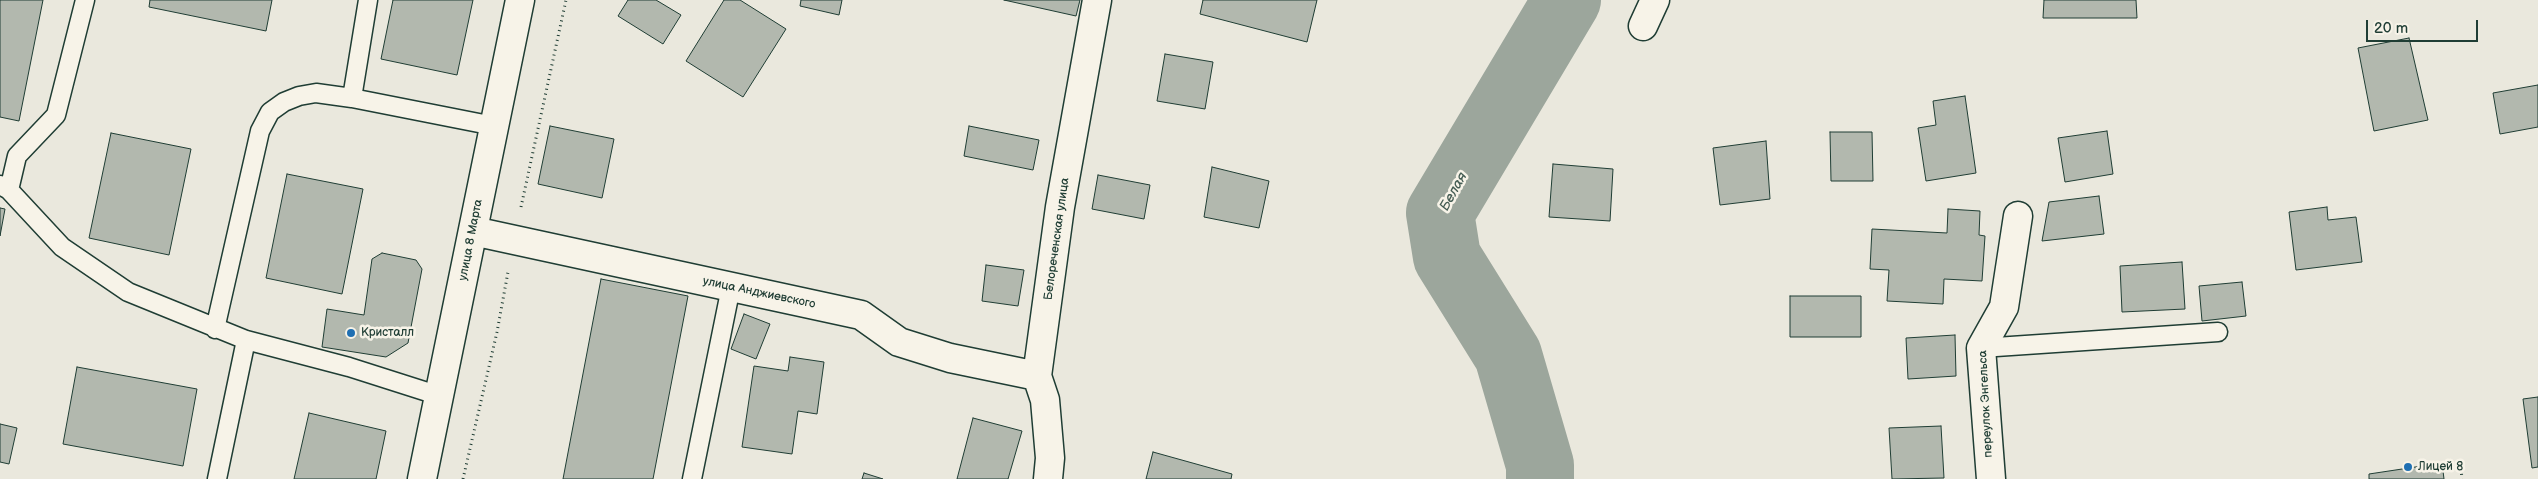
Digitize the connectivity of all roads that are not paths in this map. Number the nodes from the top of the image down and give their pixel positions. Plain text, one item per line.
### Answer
1 (85, 0) edge
2 (368, 0) edge
3 (520, 0) edge
4 (1098, 0) edge
5 (1655, 0) edge
6 (1643, 26) dead end
7 (352, 98) junction
8 (494, 126) junction
9 (4, 187) edge
10 (2018, 216) dead end
11 (473, 231) junction
12 (731, 287) junction
13 (215, 329) junction
14 (2218, 332) dead end
15 (246, 340) junction
16 (1981, 348) junction
17 (1037, 376) junction
18 (440, 396) junction
19 (217, 479) edge
20 (422, 479) edge
21 (692, 479) edge
22 (1048, 479) edge
23 (1991, 479) edge

1 - 9 lane
2 - 7 lane
3 - 8 street, улица 8 Марта
4 - 17 street, Белореченская улица
5 - 6 street
7 - 8 lane
7 - 13 lane
8 - 11 street, улица 8 Марта
9 - 13 lane
10 - 16 street, переулок Энгельса
11 - 12 street, улица Анджиевского
11 - 18 street, улица 8 Марта
12 - 17 street, улица Анджиевского
12 - 21 lane
13 - 15 lane
14 - 16 lane
15 - 18 lane
15 - 19 lane
16 - 23 street, переулок Энгельса
17 - 22 street, Белореченская улица
18 - 20 street, улица 8 Марта

